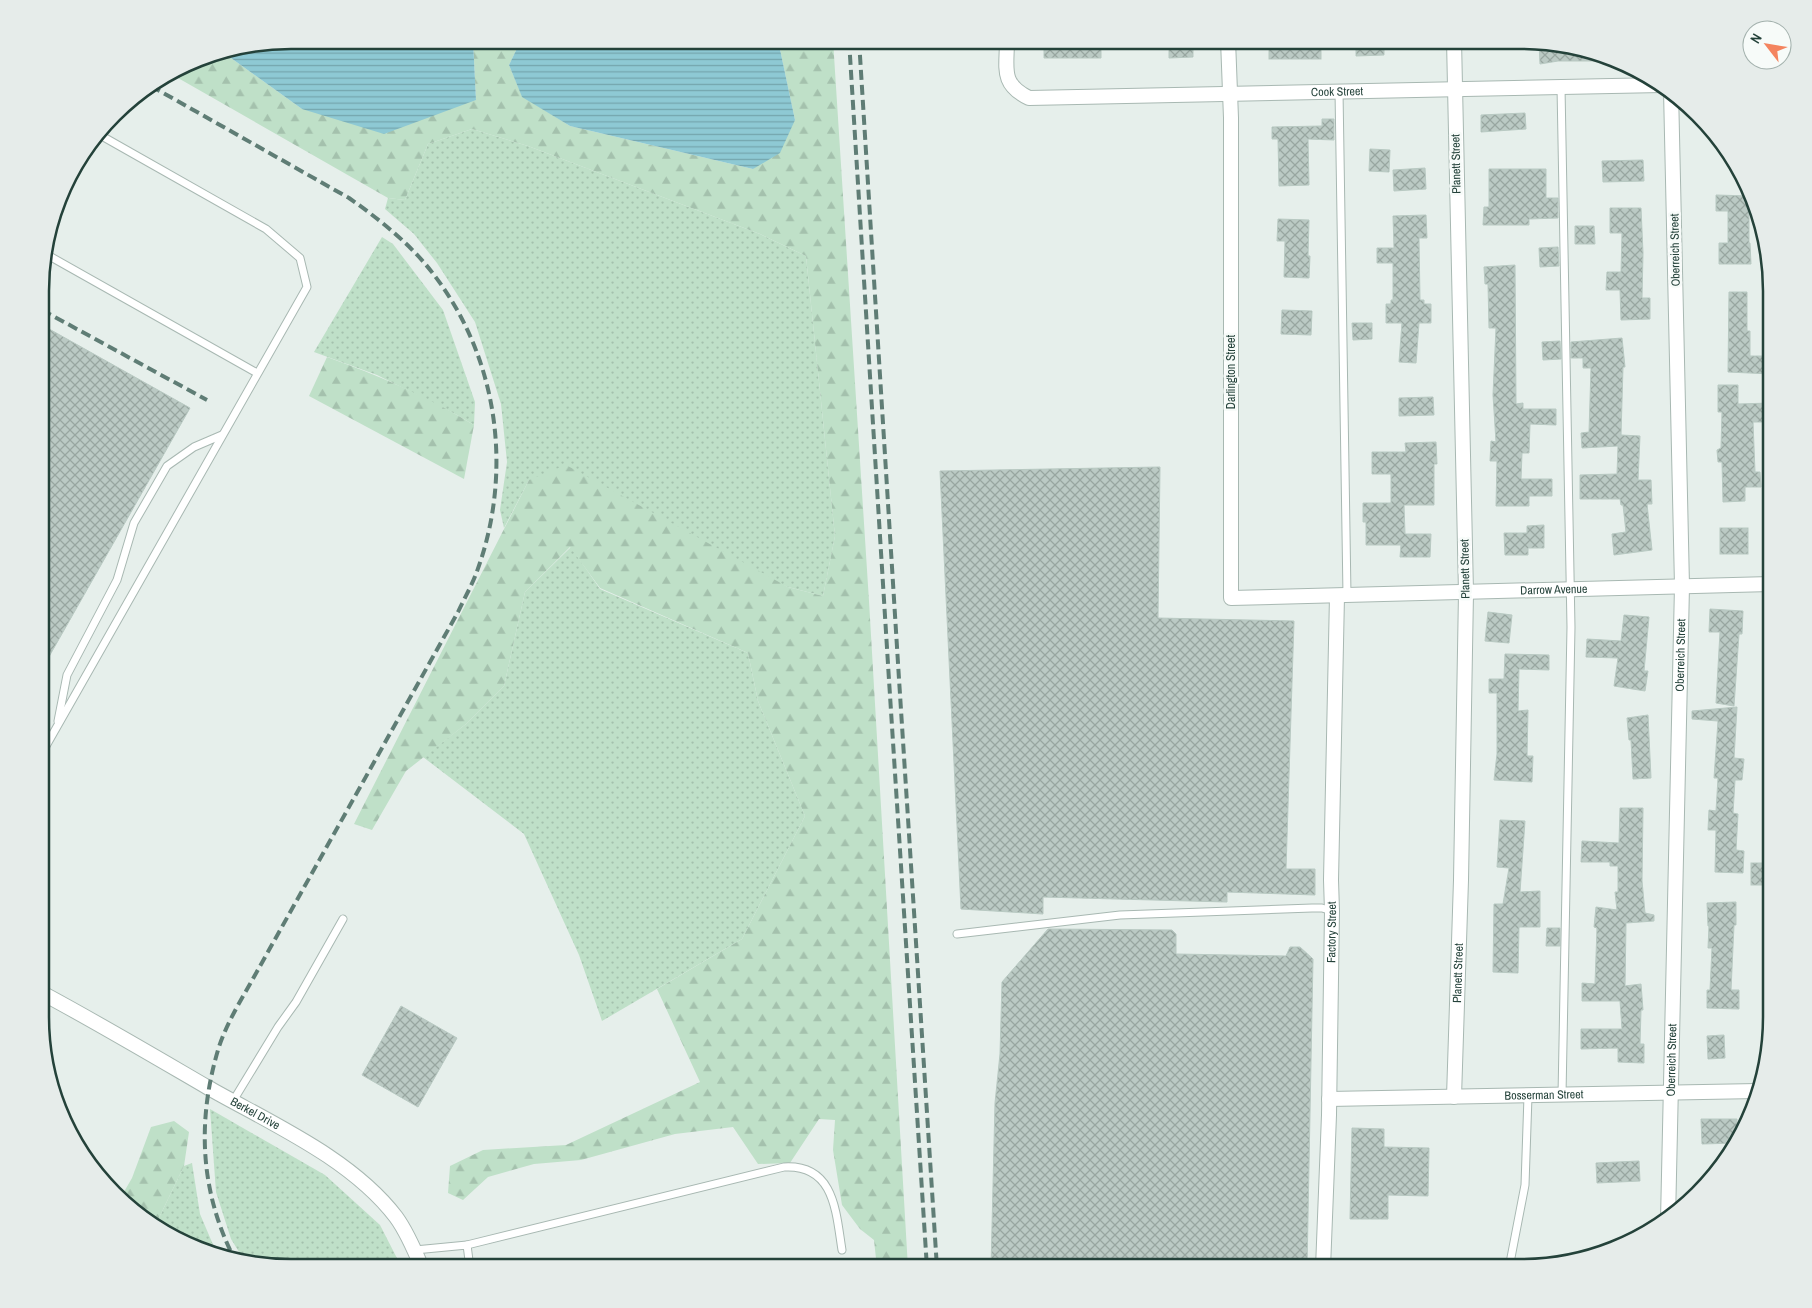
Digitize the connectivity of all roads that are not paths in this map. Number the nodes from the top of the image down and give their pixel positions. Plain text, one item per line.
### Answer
1 (1007, 49) edge
2 (1228, 49) edge
3 (1454, 49) edge
4 (1649, 85) edge
5 (1561, 87) junction
6 (1455, 88) junction
7 (1339, 90) junction
8 (1230, 95) junction
9 (1671, 101) edge
10 (104, 137) edge
11 (51, 257) edge
12 (257, 373) junction
13 (222, 435) junction
14 (1763, 584) edge
15 (1682, 586) junction
16 (1570, 590) junction
17 (1466, 593) junction
18 (1342, 595) junction
19 (56, 729) junction
20 (49, 741) edge
21 (1332, 911) junction
22 (343, 919) dead end
23 (957, 934) dead end
24 (49, 997) edge
25 (1751, 1091) edge
26 (1671, 1093) junction
27 (1562, 1095) junction
28 (1528, 1096) junction
29 (1454, 1097) junction
30 (1329, 1099) junction
31 (233, 1101) junction
32 (1668, 1210) edge
33 (467, 1245) junction
34 (415, 1250) junction
35 (842, 1250) dead end
36 (418, 1259) edge
37 (469, 1259) edge
38 (1324, 1259) edge
39 (1511, 1259) edge

1 - 8 street, Cook Street
2 - 8 street, Darlington Street
3 - 6 street, Planett Street
4 - 5 street, Cook Street
5 - 6 street, Cook Street
5 - 16 lane
6 - 7 street, Cook Street
6 - 17 street, Planett Street
7 - 8 street, Cook Street
7 - 18 lane
8 - 18 street, Darlington Street
9 - 15 street, Oberreich Street
10 - 12 lane
11 - 12 lane
12 - 13 lane
13 - 19 lane
13 - 19 lane
14 - 15 street, Darrow Avenue
15 - 16 street, Darrow Avenue
15 - 26 street, Oberreich Street
16 - 17 street, Darrow Avenue
16 - 27 lane
17 - 18 street, Darrow Avenue
17 - 29 street, Planett Street
18 - 21 street, Factory Street
19 - 20 lane
21 - 23 lane
21 - 30 street, Factory Street
22 - 31 lane
24 - 31 street, Berkel Drive
25 - 26 street, Bosserman Street
26 - 27 street, Bosserman Street
26 - 32 street, Oberreich Street
27 - 28 street, Bosserman Street
28 - 29 street, Bosserman Street
28 - 39 lane
29 - 30 street, Bosserman Street
30 - 38 street, Factory Street
31 - 34 street, Berkel Drive
33 - 34 lane
33 - 35 lane
33 - 37 lane
34 - 36 street, Berkel Drive

